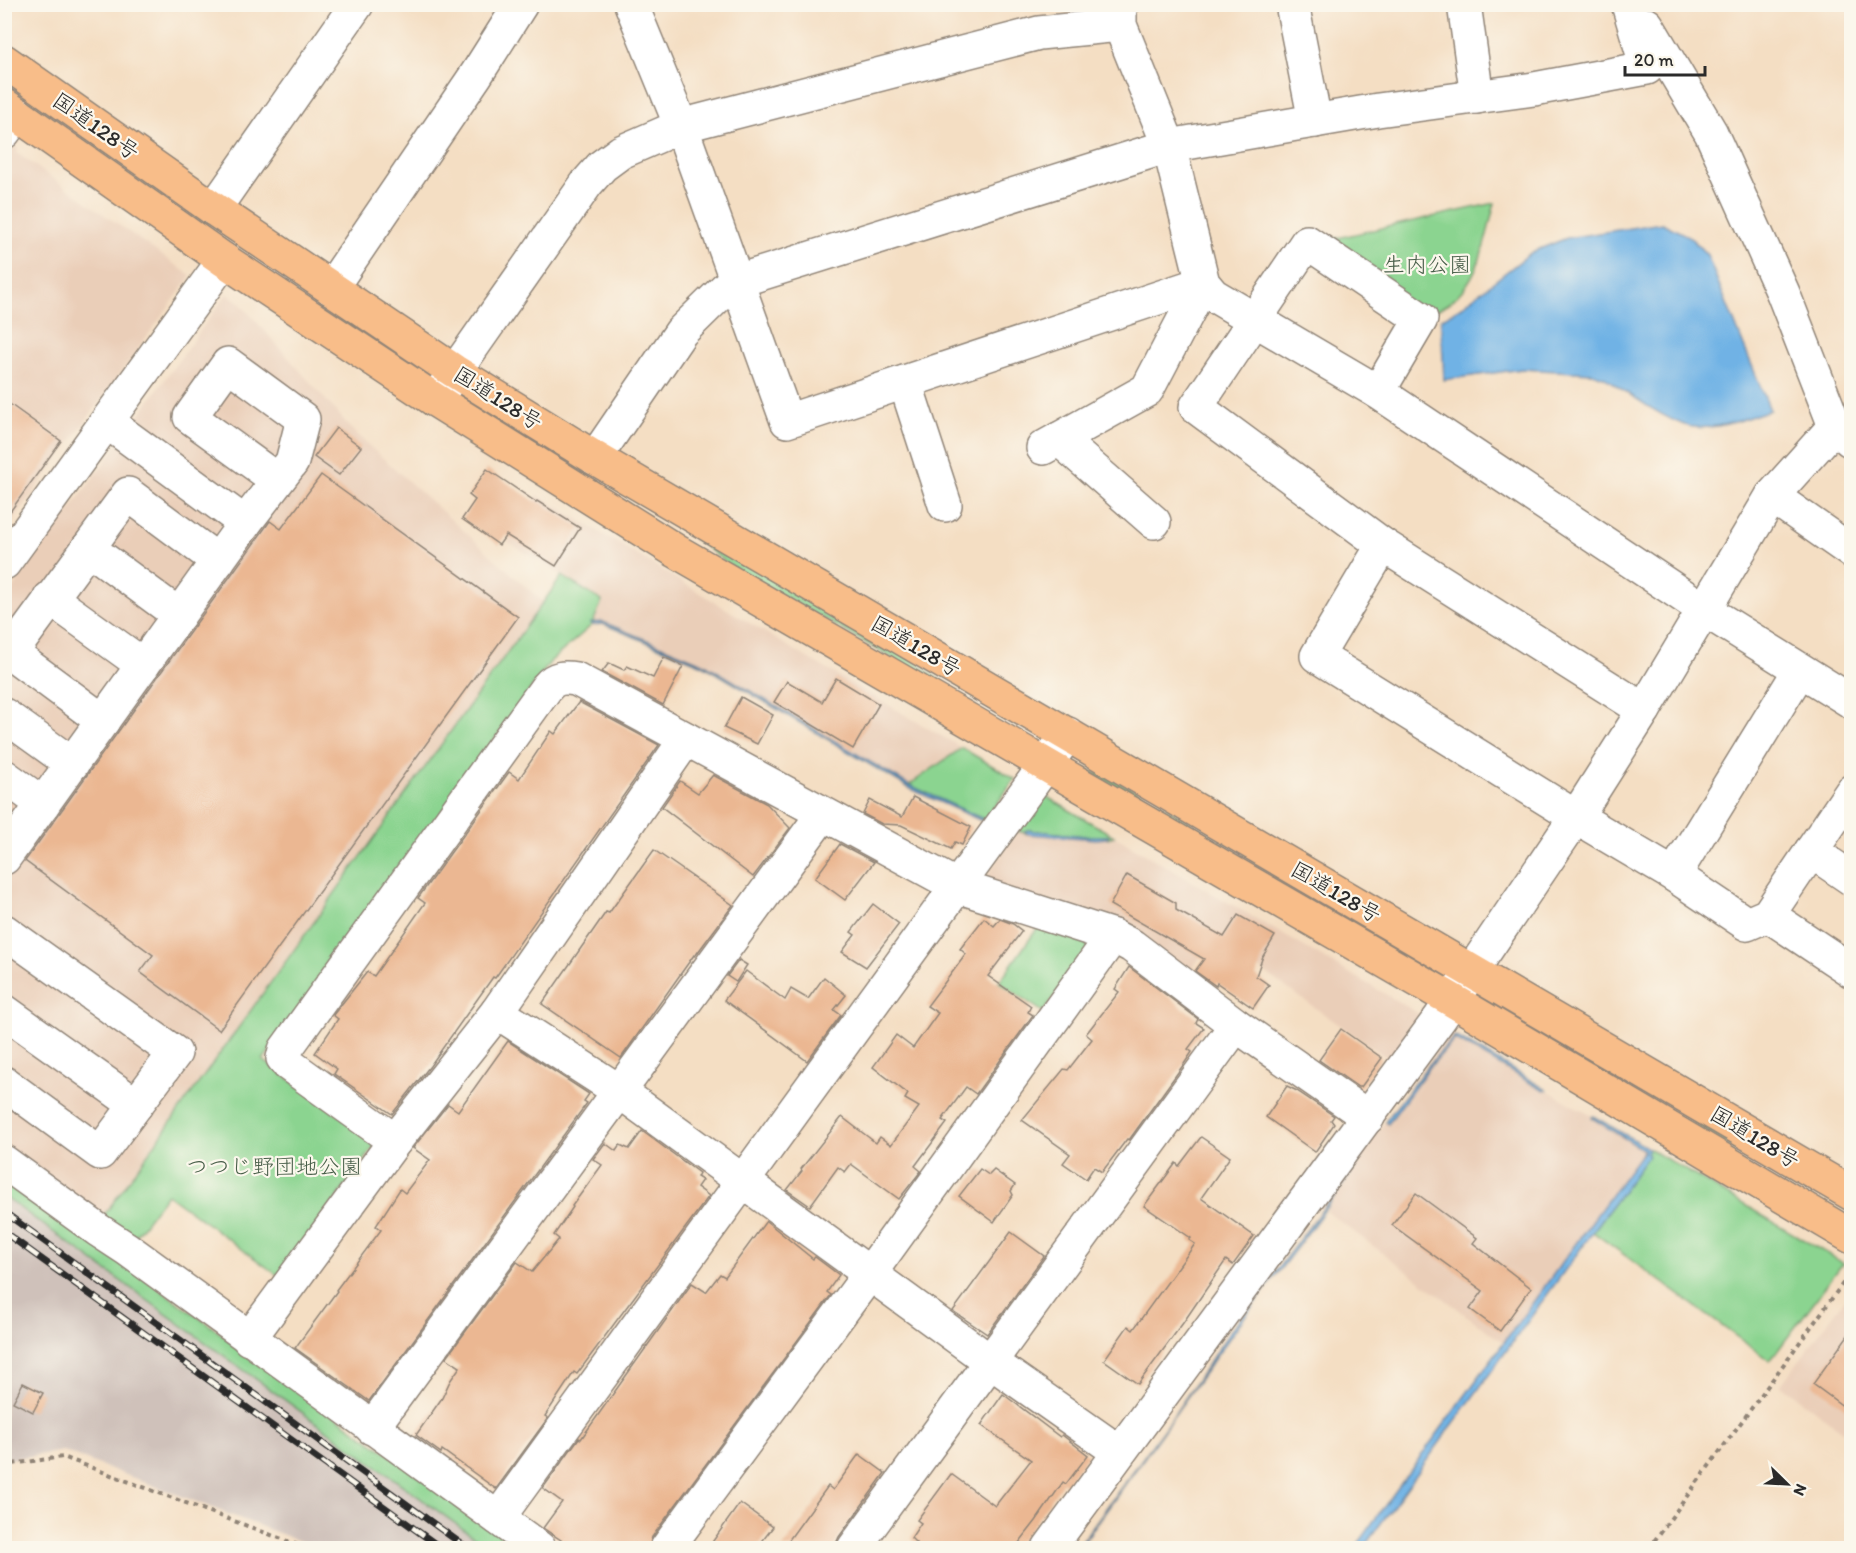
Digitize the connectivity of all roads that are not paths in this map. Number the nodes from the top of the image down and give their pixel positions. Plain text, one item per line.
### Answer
1 (357, 4) edge
2 (520, 4) edge
3 (631, 4) edge
4 (1292, 4) edge
5 (1464, 4) edge
6 (1628, 4) edge
7 (1635, 4) edge
8 (1120, 15) edge
9 (4, 61) edge
10 (1477, 97) junction
11 (9, 117) edge
12 (1316, 121) junction
13 (681, 126) junction
14 (1169, 146) junction
15 (214, 209) junction
16 (224, 260) junction
17 (737, 282) junction
18 (1203, 283) junction
19 (331, 288) junction
20 (1255, 318) junction
21 (454, 371) junction
22 (905, 382) junction
23 (1378, 392) junction
24 (435, 400) junction
25 (107, 422) junction
26 (1843, 434) edge
27 (594, 458) junction
28 (277, 480) dead end
29 (1772, 496) junction
30 (945, 505) dead end
31 (1154, 522) dead end
32 (245, 523) junction
33 (1383, 545) junction
34 (88, 548) junction
35 (1851, 552) edge
36 (218, 561) junction
37 (4, 563) edge
38 (51, 598) junction
39 (1703, 609) junction
40 (179, 615) junction
41 (143, 665) junction
42 (1800, 670) junction
43 (1851, 702) edge
44 (1644, 710) junction
45 (4, 715) edge
46 (103, 721) junction
47 (1068, 734) junction
48 (686, 739) junction
49 (72, 764) junction
50 (1045, 766) junction
51 (4, 776) edge
52 (1851, 791) edge
53 (43, 804) junction
54 (823, 814) junction
55 (1576, 817) junction
56 (1811, 851) junction
57 (5, 855) edge
58 (1674, 875) junction
59 (1851, 879) edge
60 (957, 886) junction
61 (1768, 915) junction
62 (4, 931) edge
63 (1113, 936) junction
64 (1851, 971) edge
65 (1472, 972) junction
66 (1452, 1000) junction
67 (4, 1011) edge
68 (497, 1012) junction
69 (1236, 1025) junction
70 (4, 1083) edge
71 (619, 1091) junction
72 (136, 1105) junction
73 (1368, 1117) junction
74 (394, 1141) junction
75 (4, 1162) edge
76 (744, 1181) junction
77 (1851, 1194) edge
78 (1851, 1237) edge
79 (870, 1273) junction
80 (249, 1339) junction
81 (990, 1362) junction
82 (372, 1428) junction
83 (1119, 1452) junction
84 (498, 1518) junction
85 (539, 1548) edge
86 (667, 1548) edge
87 (854, 1548) edge
88 (1049, 1548) edge

1 - 15 street
2 - 19 street
3 - 13 street
4 - 12 street
5 - 10 street
6 - 10 street
7 - 26 street
8 - 13 street
8 - 14 street
9 - 15 highway, 国道128号
10 - 12 street
11 - 16 highway, 国道128号
12 - 14 street
13 - 17 street
13 - 21 street
14 - 17 street
14 - 18 street
15 - 19 highway, 国道128号
16 - 24 highway, 国道128号
16 - 25 street
17 - 22 street
17 - 27 street
18 - 20 street
18 - 22 street
18 - 31 street
19 - 21 highway, 国道128号
20 - 23 street
20 - 23 street
20 - 33 street
21 - 24 street
21 - 27 highway, 国道128号
22 - 30 street
23 - 39 street
24 - 50 highway, 国道128号
25 - 32 street
25 - 37 street
26 - 29 street
27 - 47 highway, 国道128号
28 - 32 street
29 - 35 street
29 - 39 street
32 - 36 street
33 - 44 street
33 - 55 street
34 - 36 street
34 - 38 street
34 - 40 street
36 - 40 street
38 - 41 street
38 - 46 street
39 - 42 street
39 - 44 street
40 - 41 street
41 - 46 street
42 - 43 street
42 - 58 street
44 - 55 street
45 - 49 street
46 - 49 street
47 - 50 street
47 - 65 highway, 国道128号
48 - 54 street
48 - 68 street
48 - 74 street
49 - 53 street
50 - 60 street
50 - 66 highway, 国道128号
51 - 53 street
52 - 56 street
53 - 57 street
54 - 60 street
54 - 71 street
55 - 58 street
55 - 65 street
56 - 59 street
56 - 61 street
58 - 61 street
60 - 63 street
60 - 76 street
61 - 64 street
62 - 72 street
63 - 69 street
63 - 79 street
65 - 66 street
65 - 77 highway, 国道128号
66 - 73 street
66 - 78 highway, 国道128号
67 - 72 street
68 - 71 street
68 - 74 street
69 - 73 street
69 - 81 street
70 - 72 street
71 - 76 street
71 - 82 street
73 - 83 street
74 - 80 street
75 - 80 street
76 - 79 street
76 - 84 street
79 - 81 street
79 - 86 street
80 - 82 street
81 - 83 street
81 - 87 street
82 - 84 street
83 - 88 street
84 - 85 street

